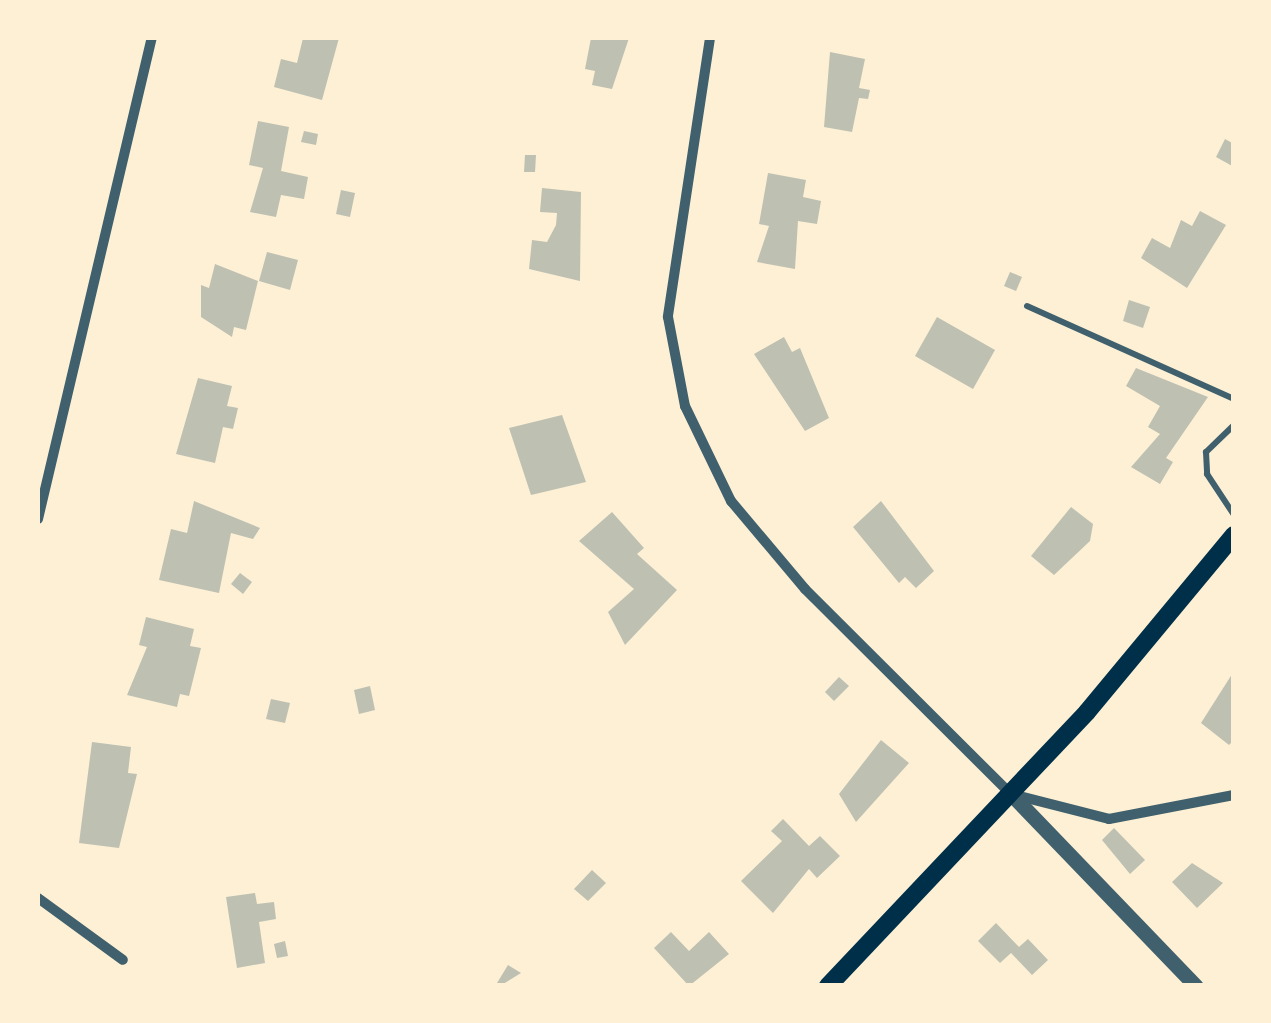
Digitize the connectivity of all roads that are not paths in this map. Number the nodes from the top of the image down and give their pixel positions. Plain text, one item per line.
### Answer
1 (152, 38) edge
2 (710, 38) edge
3 (1027, 306) dead end
4 (1234, 399) edge
5 (1234, 425) edge
6 (1234, 515) edge
7 (38, 519) edge
8 (1234, 535) edge
9 (1011, 794) junction
10 (1234, 795) edge
11 (38, 898) edge
12 (123, 960) dead end
13 (828, 986) edge
14 (1196, 986) edge

1 - 7 street
2 - 9 street
3 - 4 lane
5 - 6 lane
8 - 9 main road
9 - 10 street
9 - 13 main road
9 - 14 street
11 - 12 street

